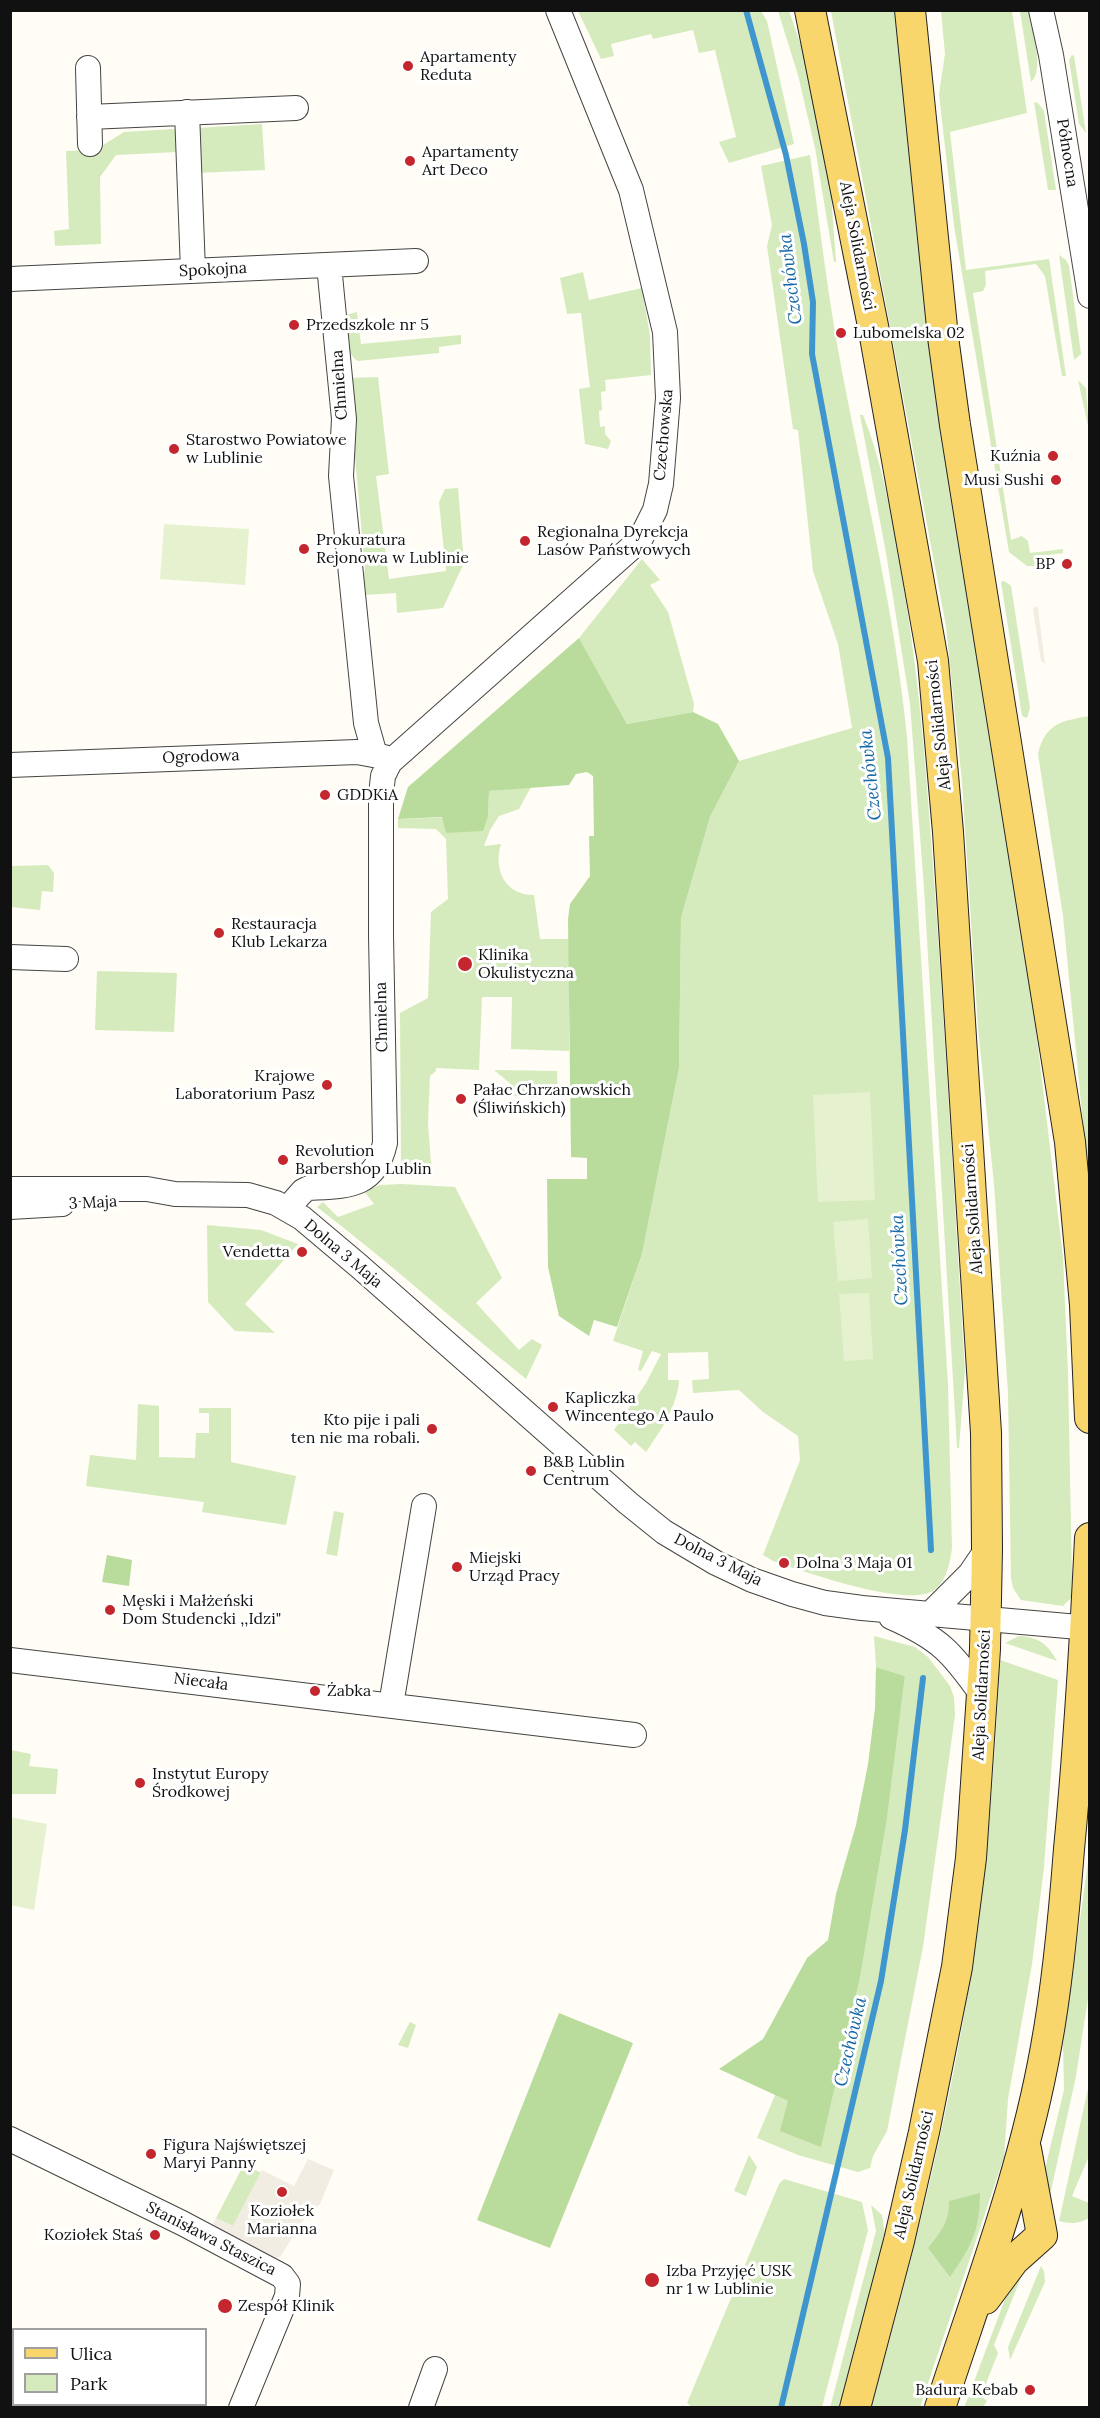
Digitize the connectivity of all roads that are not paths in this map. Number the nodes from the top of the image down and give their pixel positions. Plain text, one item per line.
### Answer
1 (558, 10) edge
2 (810, 10) edge
3 (910, 10) edge
4 (1041, 10) edge
5 (88, 68) dead end
6 (296, 108) dead end
7 (187, 112) junction
8 (89, 117) junction
9 (90, 144) dead end
10 (416, 261) dead end
11 (329, 265) junction
12 (193, 271) junction
13 (10, 279) edge
14 (1089, 296) edge
15 (382, 758) junction
16 (10, 765) edge
17 (10, 957) edge
18 (66, 959) dead end
19 (10, 1189) edge
20 (175, 1194) junction
21 (10, 1207) edge
22 (287, 1209) junction
23 (1089, 1418) edge
24 (424, 1506) dead end
25 (1089, 1538) edge
26 (987, 1549) junction
27 (872, 1609) junction
28 (930, 1614) junction
29 (986, 1618) junction
30 (1087, 1628) edge
31 (10, 1660) edge
32 (982, 1695) junction
33 (391, 1705) junction
34 (1084, 1734) edge
35 (634, 1735) dead end
36 (11, 2140) edge
37 (1025, 2143) junction
38 (968, 2323) junction
39 (435, 2369) dead end
40 (241, 2408) edge
41 (421, 2408) edge
42 (855, 2408) edge
43 (940, 2408) edge

1 - 15 street, Czechowska
2 - 26 main road, Aleja Solidarności
3 - 23 main road
4 - 14 street, Północna
5 - 8 street
6 - 7 street
7 - 8 street
7 - 12 street
8 - 9 street
10 - 11 street, Spokojna
11 - 12 street, Spokojna
11 - 15 street, Chmielna
12 - 13 street, Spokojna
15 - 16 street, Ogrodowa
15 - 22 street, Chmielna
17 - 18 street
19 - 20 street, 3 Maja
20 - 21 street, 3 Maja
20 - 22 street, 3 Maja
22 - 27 street, Dolna 3 Maja
24 - 33 street
25 - 30 main road
26 - 28 street
26 - 29 main road, Aleja Solidarności
27 - 28 street, Dolna 3 Maja
27 - 32 street
28 - 29 street, Dolna 3 Maja
29 - 30 street, Dolna 3 Maja
29 - 32 main road, Aleja Solidarności
30 - 34 main road
31 - 33 street, Niecała
32 - 42 main road, Aleja Solidarności
33 - 35 street, Niecała
34 - 37 main road
36 - 40 street, Stanisława Staszica
37 - 38 main road
37 - 38 main road
38 - 43 main road
39 - 41 street

